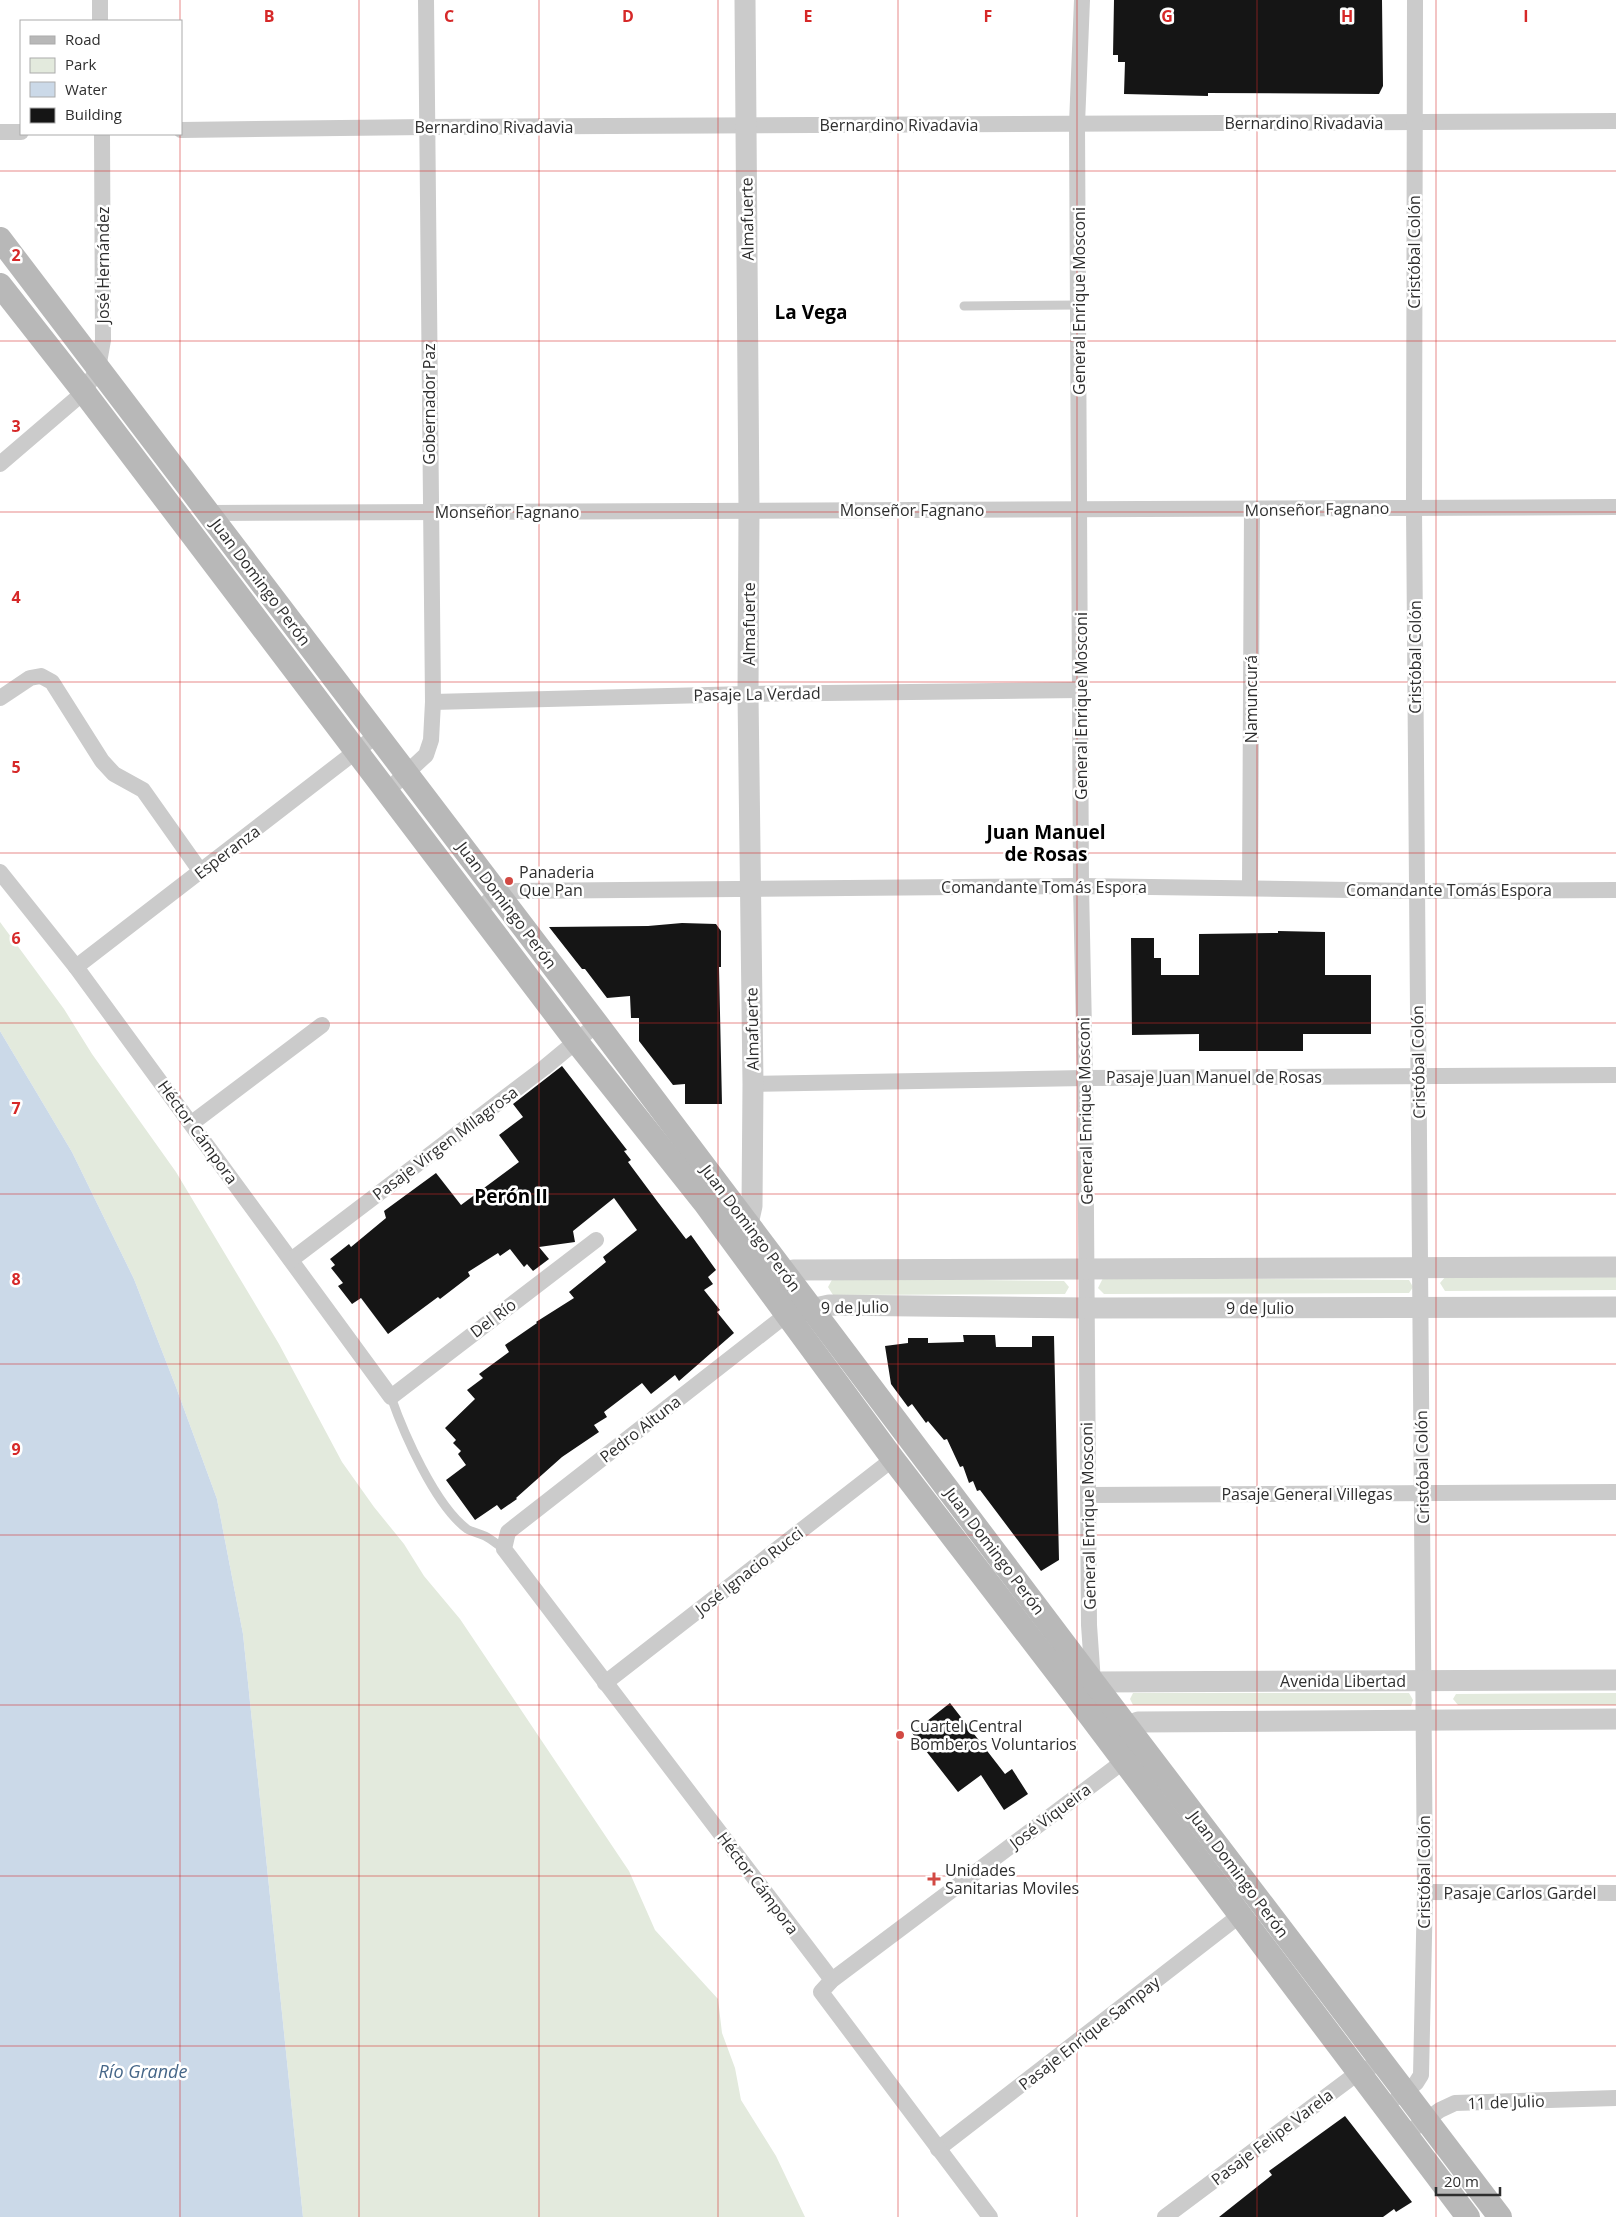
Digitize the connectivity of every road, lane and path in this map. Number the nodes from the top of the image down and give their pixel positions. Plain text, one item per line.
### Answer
1 (100, 0) edge
2 (426, 0) edge
3 (745, 0) edge
4 (1082, 0) edge
5 (1415, 0) edge
6 (100, 20) edge
7 (1616, 121) edge
8 (1415, 122) junction
9 (1077, 124) junction
10 (746, 126) junction
11 (427, 127) junction
12 (182, 130) edge
13 (0, 132) edge
14 (20, 132) edge
15 (102, 135) edge
16 (0, 239) edge
17 (0, 285) edge
18 (8, 304) edge
19 (1079, 305) junction
20 (964, 306) dead end
21 (98, 368) junction
22 (84, 392) junction
23 (0, 464) edge
24 (1414, 508) junction
25 (1616, 508) edge
26 (749, 510) junction
27 (1080, 510) junction
28 (1252, 510) junction
29 (209, 513) junction
30 (430, 513) junction
31 (1081, 690) junction
32 (748, 694) junction
33 (0, 698) edge
34 (433, 702) junction
35 (378, 735) junction
36 (358, 752) junction
37 (407, 774) junction
38 (387, 791) junction
39 (0, 872) edge
40 (201, 872) junction
41 (1081, 886) junction
42 (1250, 888) junction
43 (750, 889) junction
44 (1616, 890) edge
45 (1416, 891) junction
46 (498, 894) junction
47 (478, 910) junction
48 (76, 967) junction
49 (597, 1024) junction
50 (322, 1025) dead end
51 (576, 1041) junction
52 (1616, 1075) edge
53 (1418, 1076) junction
54 (1085, 1078) junction
55 (753, 1084) junction
56 (192, 1123) junction
57 (739, 1231) junction
58 (596, 1240) dead end
59 (291, 1260) junction
60 (1616, 1267) edge
61 (1420, 1268) junction
62 (1086, 1269) junction
63 (786, 1275) junction
64 (811, 1308) junction
65 (1086, 1308) junction
66 (1616, 1308) edge
67 (1420, 1309) junction
68 (786, 1315) junction
69 (391, 1397) junction
70 (893, 1460) junction
71 (1616, 1492) edge
72 (1422, 1494) junction
73 (1088, 1495) junction
74 (504, 1550) junction
75 (1616, 1680) edge
76 (1423, 1681) junction
77 (1093, 1682) junction
78 (605, 1683) junction
79 (1075, 1696) junction
80 (1616, 1719) edge
81 (1423, 1720) junction
82 (1127, 1726) junction
83 (1124, 1761) junction
84 (1425, 1892) junction
85 (1616, 1893) edge
86 (1239, 1916) junction
87 (832, 1980) junction
88 (1382, 2062) junction
89 (1359, 2072) junction
90 (1405, 2092) junction
91 (1616, 2098) edge
92 (1385, 2106) junction
93 (1427, 2119) junction
94 (1406, 2134) junction
95 (938, 2149) junction
96 (1467, 2216) edge
97 (990, 2217) edge
98 (1165, 2217) edge
99 (1500, 2217) edge

1 - 6 street
2 - 11 street, Gobernador Paz
3 - 10 street, Almafuerte
4 - 9 street, General Enrique Mosconi
5 - 8 street, Cristóbal Colón
7 - 8 street, Bernardino Rivadavia
8 - 9 street, Bernardino Rivadavia
8 - 24 street, Cristóbal Colón
9 - 10 street, Bernardino Rivadavia
9 - 19 street, General Enrique Mosconi
10 - 11 street, Bernardino Rivadavia
10 - 26 street, Almafuerte
11 - 12 street, Bernardino Rivadavia
11 - 30 street, Gobernador Paz
13 - 14 street
15 - 21 street, José Hernández
16 - 21 main road, Juan Domingo Perón
17 - 18 main road, Juan Domingo Perón
18 - 22 main road, Juan Domingo Perón
19 - 20 lane
19 - 27 street, General Enrique Mosconi
21 - 22 street, José Hernández
21 - 29 main road, Juan Domingo Perón
22 - 23 street, José Hernández
22 - 36 main road, Juan Domingo Perón
24 - 25 street, Monseñor Fagnano
24 - 28 street, Monseñor Fagnano
24 - 45 street, Cristóbal Colón
26 - 27 street, Monseñor Fagnano
26 - 30 street, Monseñor Fagnano
26 - 32 street, Almafuerte
27 - 28 street, Monseñor Fagnano
27 - 31 street, General Enrique Mosconi
28 - 42 street, Namuncurá
29 - 30 street, Monseñor Fagnano
29 - 35 main road, Juan Domingo Perón
30 - 34 street, Gobernador Paz
31 - 32 street, Pasaje La Verdad
31 - 41 street, General Enrique Mosconi
32 - 34 street, Pasaje La Verdad
32 - 43 street, Almafuerte
33 - 40 street
34 - 37 street, Gobernador Paz
35 - 36 street, Esperanza
35 - 37 main road, Juan Domingo Perón
36 - 38 main road, Juan Domingo Perón
36 - 40 street, Esperanza
37 - 38 street, Gobernador Paz
37 - 46 main road, Juan Domingo Perón
38 - 47 main road, Juan Domingo Perón
39 - 48 street, Héctor Cámpora
40 - 48 street, Esperanza
41 - 42 street, Comandante Tomás Espora
41 - 43 street, Comandante Tomás Espora
41 - 54 street, General Enrique Mosconi
42 - 45 street, Comandante Tomás Espora
43 - 46 street, Comandante Tomás Espora
43 - 55 street, Almafuerte
44 - 45 street, Comandante Tomás Espora
45 - 53 street, Cristóbal Colón
46 - 47 street
46 - 49 main road, Juan Domingo Perón
47 - 51 main road, Juan Domingo Perón
48 - 56 street, Héctor Cámpora
49 - 51 street, Pasaje Virgen Milagrosa
49 - 57 main road, Juan Domingo Perón
50 - 56 street
51 - 57 main road, Juan Domingo Perón
51 - 59 street, Pasaje Virgen Milagrosa
52 - 53 street, Pasaje Juan Manuel de Rosas
53 - 54 street, Pasaje Juan Manuel de Rosas
53 - 61 street, Cristóbal Colón
54 - 55 street, Pasaje Juan Manuel de Rosas
54 - 62 street, General Enrique Mosconi
55 - 57 street, Almafuerte
56 - 59 street, Héctor Cámpora
57 - 63 main road, Juan Domingo Perón
57 - 68 main road, Juan Domingo Perón
58 - 69 street, Del Río
59 - 69 street, Héctor Cámpora
60 - 61 street
61 - 62 street
61 - 67 street, Cristóbal Colón
62 - 63 street
62 - 65 street, General Enrique Mosconi
63 - 64 main road, Juan Domingo Perón
63 - 68 street
64 - 65 street, 9 de Julio
64 - 68 street, 9 de Julio
64 - 77 main road, Juan Domingo Perón
65 - 67 street, 9 de Julio
65 - 73 street, General Enrique Mosconi
66 - 67 street, 9 de Julio
67 - 72 street, Cristóbal Colón
68 - 70 main road, Juan Domingo Perón
68 - 74 street, Pedro Altuna
69 - 74 lane
70 - 78 street, José Ignacio Rucci
70 - 79 main road, Juan Domingo Perón
71 - 72 street, Pasaje General Villegas
72 - 73 street, Pasaje General Villegas
72 - 76 street, Cristóbal Colón
73 - 77 street, General Enrique Mosconi
74 - 78 street, Héctor Cámpora
75 - 76 street, Avenida Libertad
76 - 77 street, Avenida Libertad
76 - 81 street, Cristóbal Colón
77 - 79 street
77 - 82 main road, Juan Domingo Perón
78 - 87 street, Héctor Cámpora
79 - 83 main road, Juan Domingo Perón
80 - 81 street
81 - 82 street
81 - 84 street, Cristóbal Colón
82 - 83 street
82 - 88 main road, Juan Domingo Perón
83 - 86 main road, Juan Domingo Perón
83 - 87 street, José Viqueira
84 - 85 street, Pasaje Carlos Gardel
84 - 90 street, Cristóbal Colón
86 - 89 main road, Juan Domingo Perón
86 - 95 street, Pasaje Enrique Sampay
87 - 95 street
88 - 89 street, Pasaje Felipe Varela
88 - 90 main road, Juan Domingo Perón
89 - 92 main road, Juan Domingo Perón
89 - 98 street, Pasaje Felipe Varela
90 - 92 street, Cristóbal Colón
90 - 93 main road, Juan Domingo Perón
91 - 93 street, 11 de Julio
92 - 94 main road, Juan Domingo Perón
93 - 94 street, 11 de Julio
93 - 99 main road, Juan Domingo Perón
94 - 96 main road, Juan Domingo Perón
95 - 97 street

